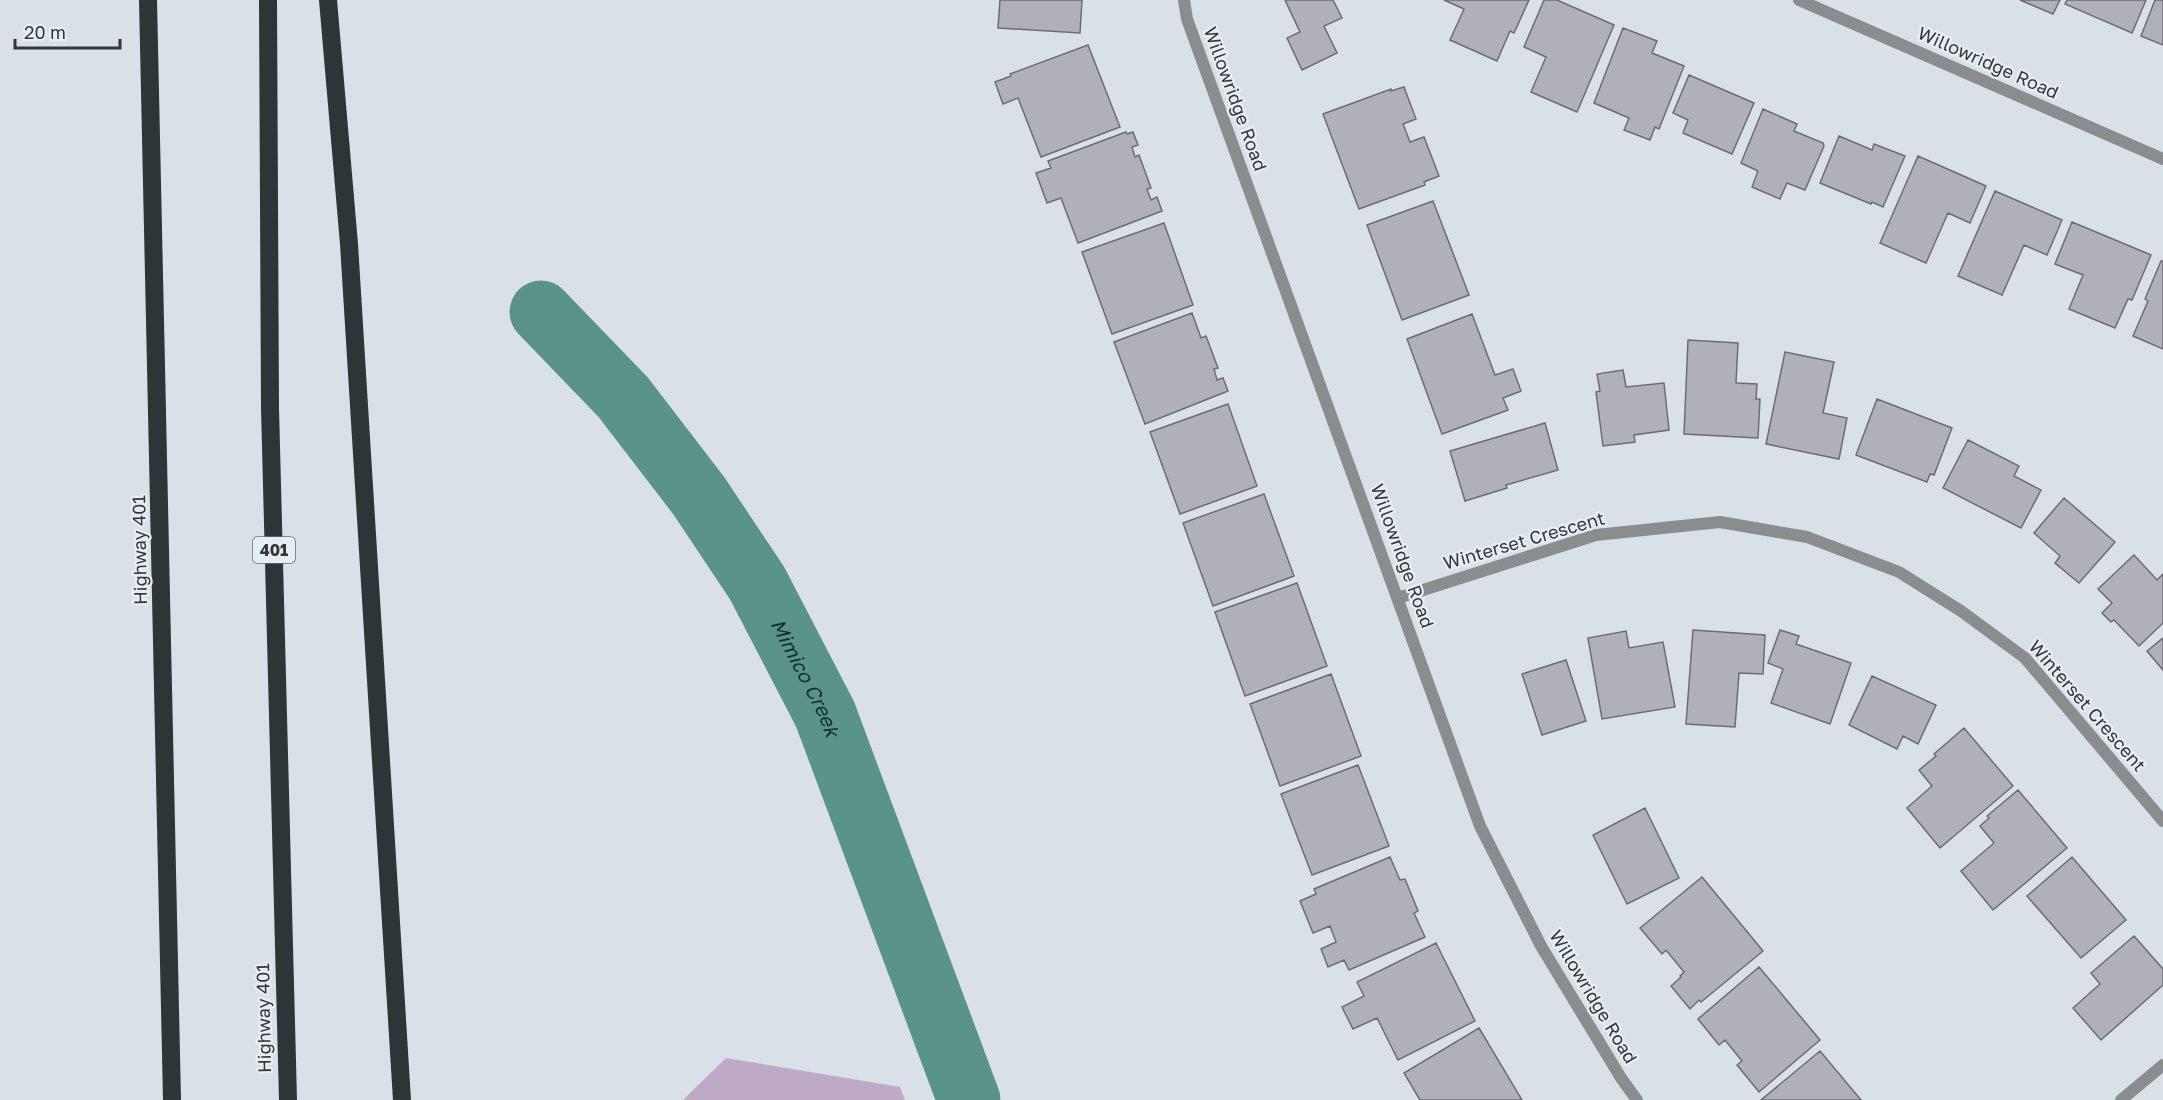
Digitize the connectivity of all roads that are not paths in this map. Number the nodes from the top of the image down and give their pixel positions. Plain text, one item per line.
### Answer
1 (148, 0) edge
2 (267, 0) edge
3 (328, 0) edge
4 (1184, 0) edge
5 (1799, 0) edge
6 (2163, 159) edge
7 (1398, 598) junction
8 (2163, 821) edge
9 (2163, 1065) edge
10 (172, 1100) edge
11 (288, 1100) edge
12 (402, 1100) edge
13 (1637, 1100) edge
14 (2121, 1100) edge

1 - 10 highway, Highway 401
2 - 11 highway, Highway 401 / 401
3 - 12 highway
4 - 7 street, Willowridge Road
5 - 6 street, Willowridge Road
7 - 8 street, Winterset Crescent
7 - 13 street, Willowridge Road
9 - 14 street

